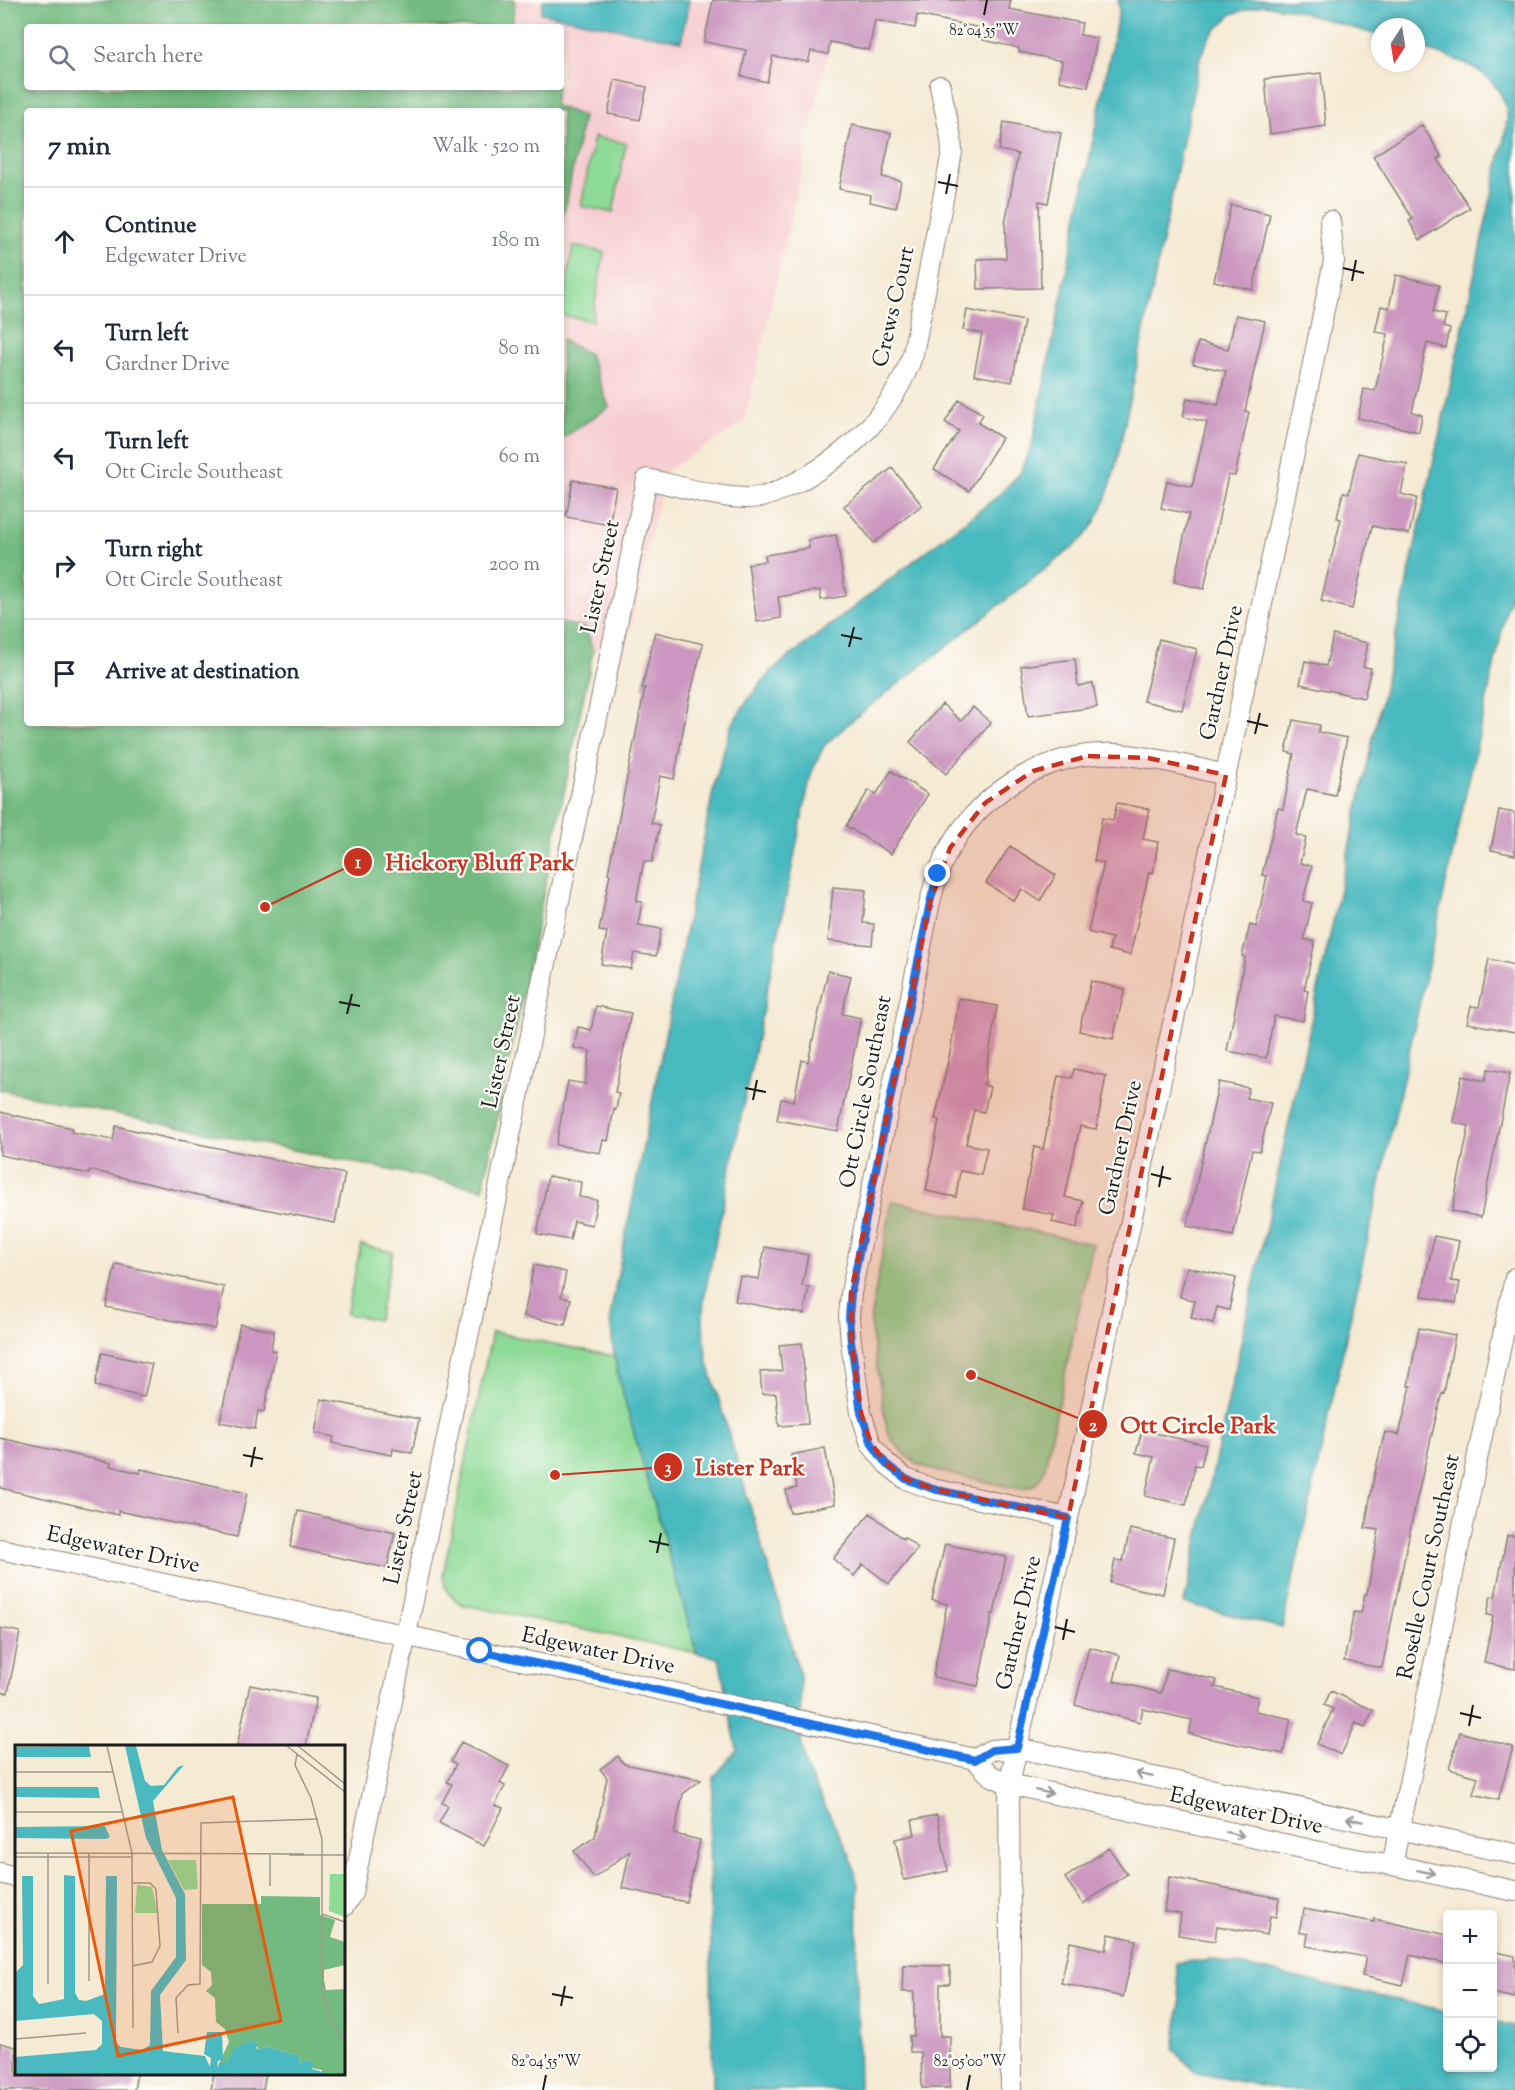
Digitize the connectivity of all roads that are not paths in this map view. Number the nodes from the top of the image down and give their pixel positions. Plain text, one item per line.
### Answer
1 (940, 86) dead end
2 (1330, 221) dead end
3 (647, 479) joint
4 (1226, 775) junction
5 (1515, 1278) edge
6 (1068, 1518) junction
7 (0, 1549) edge
8 (407, 1635) junction
9 (1017, 1748) junction
10 (975, 1760) junction
11 (1009, 1784) junction
12 (1400, 1829) junction
13 (1515, 1854) edge
14 (1392, 1865) junction
15 (0, 1873) edge
16 (15, 1876) edge
17 (1515, 1891) edge
18 (345, 1904) edge
19 (1011, 2090) edge

1 - 3 street, Crews Court
2 - 4 street, Gardner Drive
3 - 8 street, Lister Street
4 - 6 street, Gardner Drive
4 - 6 street, Ott Circle Southeast
5 - 12 street, Roselle Court Southeast
6 - 9 street, Gardner Drive
7 - 8 street, Edgewater Drive
8 - 10 street, Edgewater Drive
8 - 18 street, Lister Street
9 - 10 street, Edgewater Drive
9 - 11 street, Gardner Drive
12 -> 9 street, Edgewater Drive
10 - 11 street, Edgewater Drive
11 -> 14 street, Edgewater Drive
11 - 19 street, Gardner Drive
12 - 13 street, Edgewater Drive
12 - 14 street, Roselle Court Southeast
14 -> 17 street, Edgewater Drive
15 - 16 street

